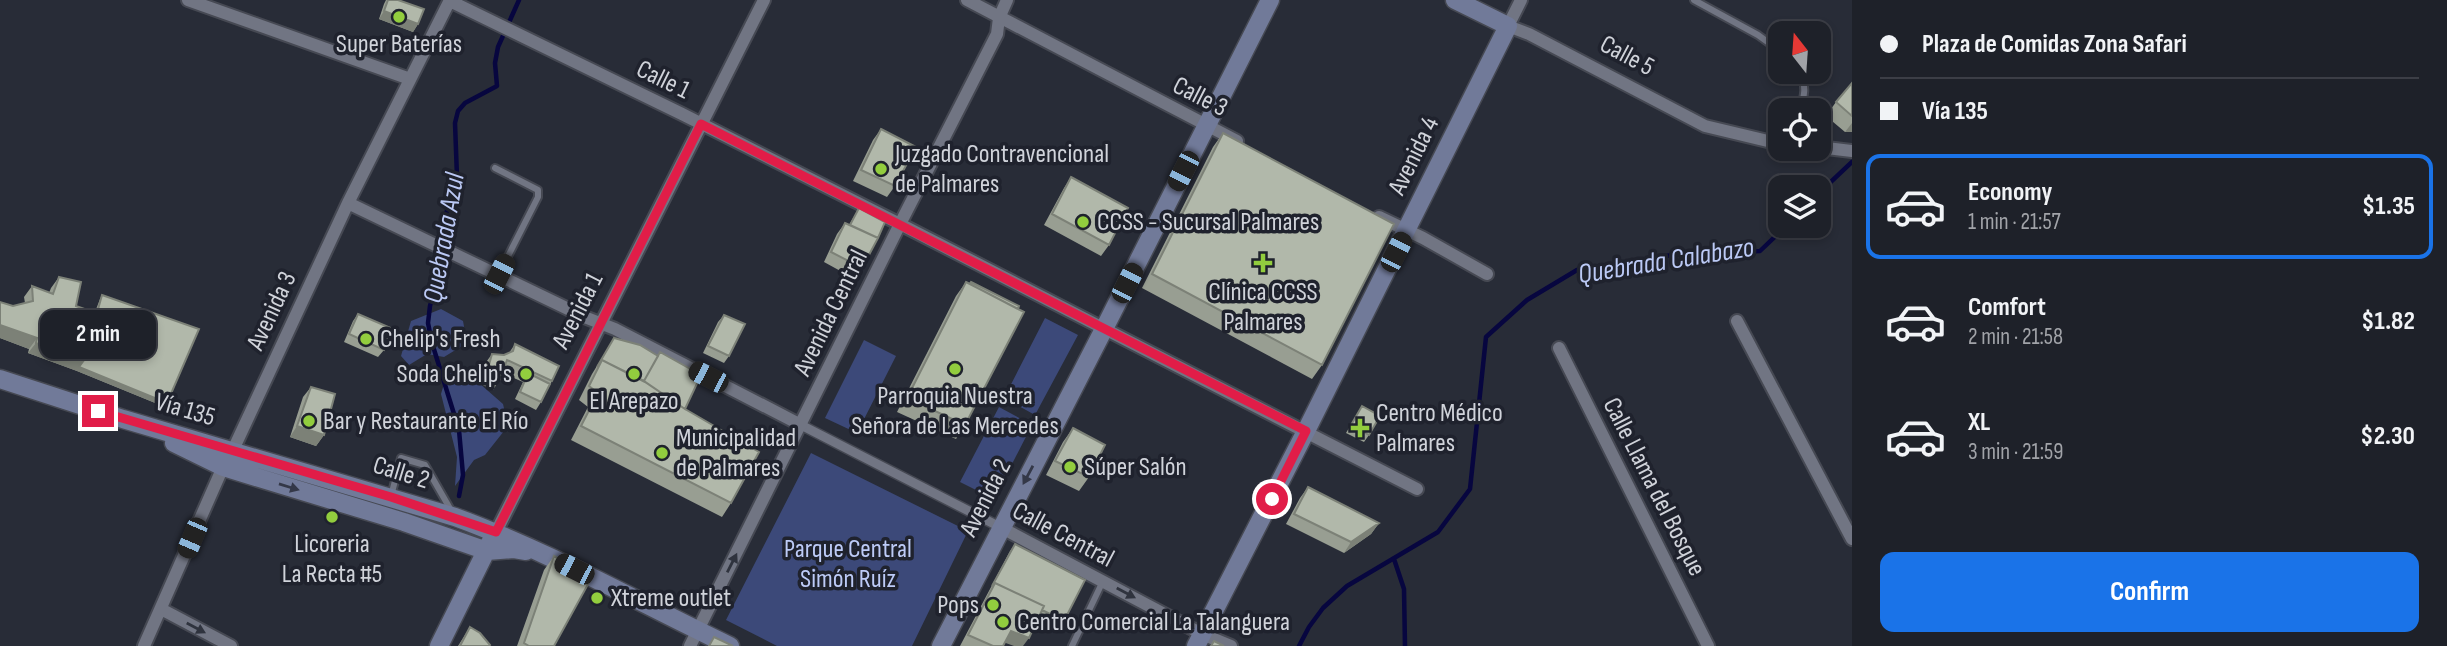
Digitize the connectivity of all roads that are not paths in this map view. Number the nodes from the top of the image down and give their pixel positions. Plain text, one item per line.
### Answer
1 (188, 0) edge
2 (764, 0) edge
3 (967, 0) edge
4 (1007, 0) edge
5 (1270, 0) edge
6 (1455, 0) edge
7 (1521, 0) edge
8 (1694, 0) edge
9 (450, 1) edge
10 (999, 18) junction
11 (1508, 26) junction
12 (1768, 42) edge
13 (410, 79) junction
14 (701, 124) junction
15 (1206, 126) junction
16 (1768, 141) edge
17 (1245, 145) edge
18 (1831, 149) edge
19 (1852, 151) edge
20 (495, 168) dead end
21 (348, 203) junction
22 (1365, 209) edge
23 (900, 224) junction
24 (1407, 229) junction
25 (499, 274) junction
26 (1487, 274) dead end
27 (1737, 321) dead end
28 (602, 323) junction
29 (1105, 327) junction
30 (1559, 348) dead end
31 (0, 379) edge
32 (123, 419) junction
33 (801, 425) junction
34 (1306, 431) junction
35 (233, 450) junction
36 (223, 467) junction
37 (1417, 489) dead end
38 (391, 497) junction
39 (455, 517) junction
40 (1000, 527) junction
41 (496, 532) junction
42 (1852, 539) edge
43 (487, 551) junction
44 (549, 556) junction
45 (1103, 581) junction
46 (161, 609) junction
47 (694, 638) edge
48 (1199, 640) edge
49 (144, 646) edge
50 (231, 646) edge
51 (439, 646) edge
52 (730, 646) edge
53 (941, 646) edge
54 (1072, 646) edge
55 (1231, 646) edge
56 (1708, 646) edge

1 - 13 street
2 - 14 street, Avenida 1
3 - 10 street, Calle 3
4 - 10 street, Avenida Central
5 - 15 main road, Avenida 2
6 - 11 main road, Calle 5
7 - 11 street
8 - 12 lane
9 - 13 street, Avenida 3
9 - 14 street, Calle 1
10 - 15 street, Calle 3
10 - 23 street, Avenida Central
11 - 16 street, Calle 5
11 - 24 main road, Avenida 4
13 - 21 street, Avenida 3
14 - 23 street, Calle 1
14 - 28 street, Avenida 1
15 - 17 street, Calle 3
15 - 29 main road, Avenida 2
18 - 19 street
20 - 25 lane
21 - 25 street, Calle Central
21 - 35 street, Avenida 3
22 - 24 street
23 - 29 street, Calle 1
23 - 33 street, Avenida Central
24 - 26 street
24 - 34 main road, Avenida 4
25 - 28 street, Calle Central
27 - 42 street
28 - 33 street, Calle Central
28 - 41 street, Avenida 1
29 - 34 street, Calle 1
29 -> 40 main road, Avenida 2
30 - 56 street, Calle Llama del Bosque
31 - 32 main road, Vía 135
32 - 35 main road, Vía 135
32 - 36 main road, Vía 135
33 - 40 street, Calle Central
47 -> 33 street, Avenida Central
34 - 37 street, Calle 1
34 - 48 main road, Avenida 4
35 - 36 street, Avenida 3
35 - 38 main road, Calle 2
36 -> 43 main road, Calle 2
36 - 46 street, Avenida 3
38 - 39 main road, Calle 2
38 - 39 lane
39 - 41 main road, Calle 2
40 - 45 street, Calle Central
40 - 53 main road, Avenida 2
41 - 43 main road, Avenida 1
41 - 44 main road, Calle 2
43 - 44 main road, Calle 2
43 - 51 main road, Avenida 1
44 - 47 main road, Calle 2
45 -> 48 street, Calle Central
45 - 54 lane
46 - 49 street, Avenida 3
46 -> 50 street
47 - 52 main road, Calle 2
48 - 55 street, Calle Central

